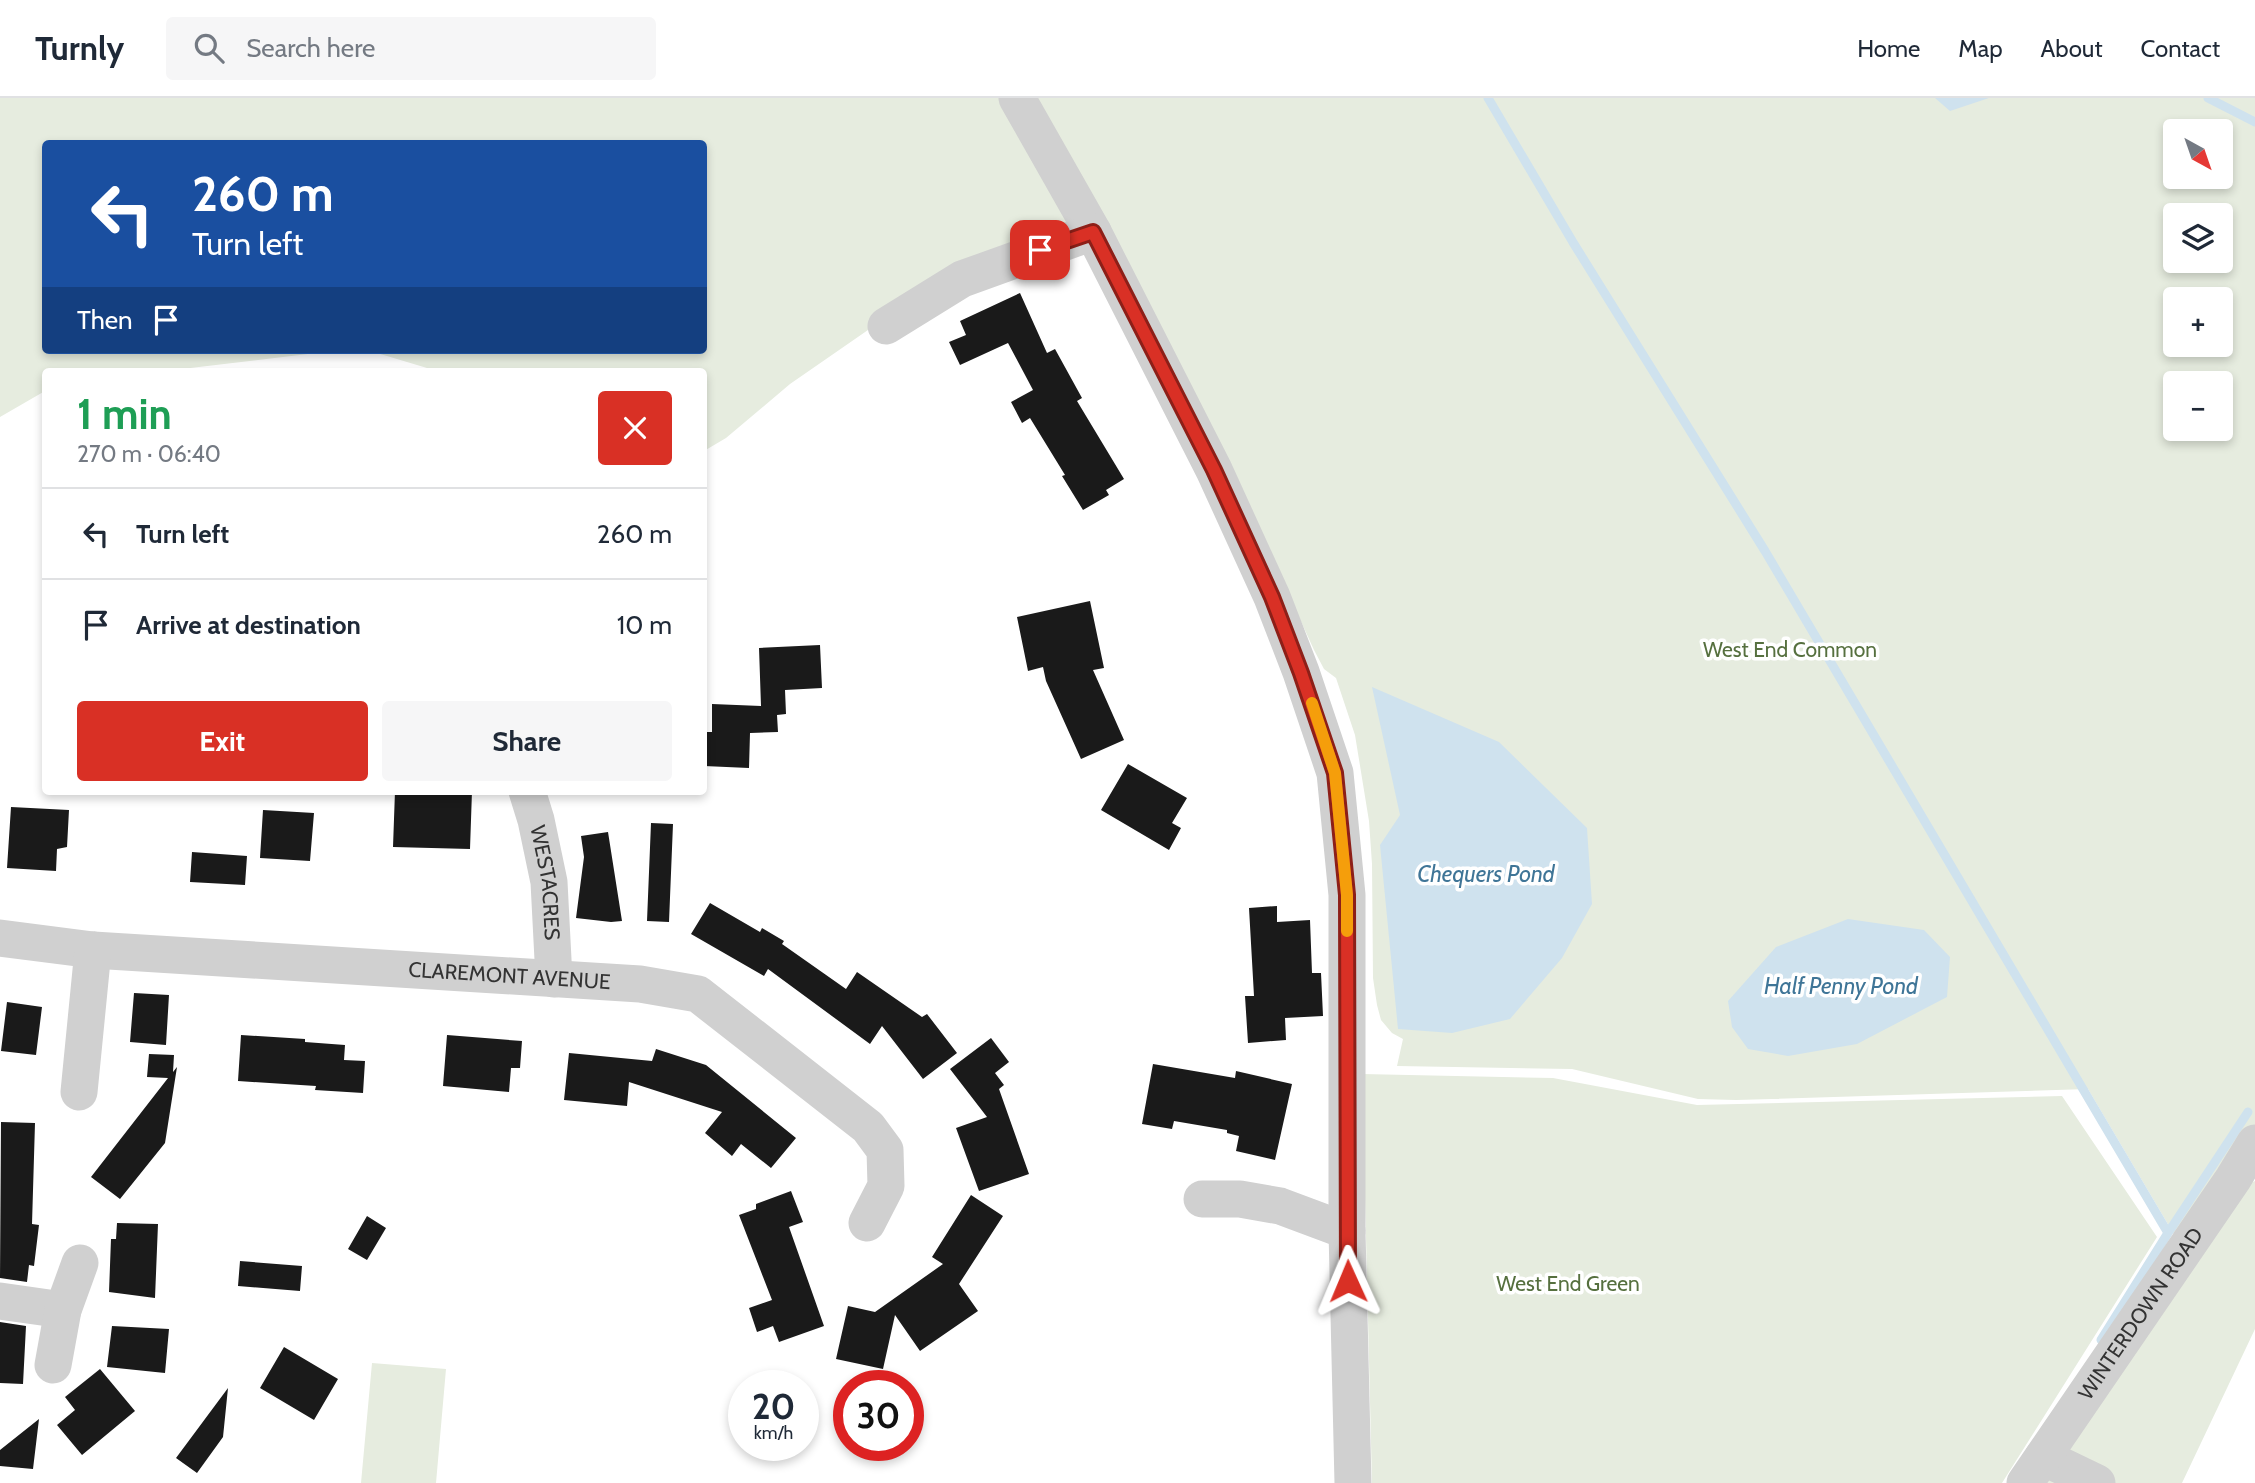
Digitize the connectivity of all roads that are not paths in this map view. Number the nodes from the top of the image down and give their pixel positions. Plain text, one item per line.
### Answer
1 (1017, 98) edge
2 (1093, 232) junction
3 (886, 326) dead end
4 (528, 795) edge
5 (0, 938) edge
6 (93, 950) junction
7 (554, 979) junction
8 (79, 1092) dead end
9 (2255, 1143) edge
10 (1202, 1199) dead end
11 (867, 1223) dead end
12 (1347, 1231) junction
13 (80, 1263) dead end
14 (0, 1301) edge
15 (63, 1310) junction
16 (54, 1365) dead end
17 (2034, 1470) edge
18 (1353, 1483) edge
19 (2097, 1483) edge

1 - 2 street
2 - 3 street
2 - 12 street
4 - 7 street, WESTACRES
5 - 6 street, CLAREMONT AVENUE
6 - 7 street, CLAREMONT AVENUE
6 - 8 street
7 - 11 street, CLAREMONT AVENUE
9 - 17 street, WINTERDOWN ROAD
10 - 12 street
12 - 18 street
13 - 15 street
14 - 15 street
15 - 16 street
17 - 19 street

